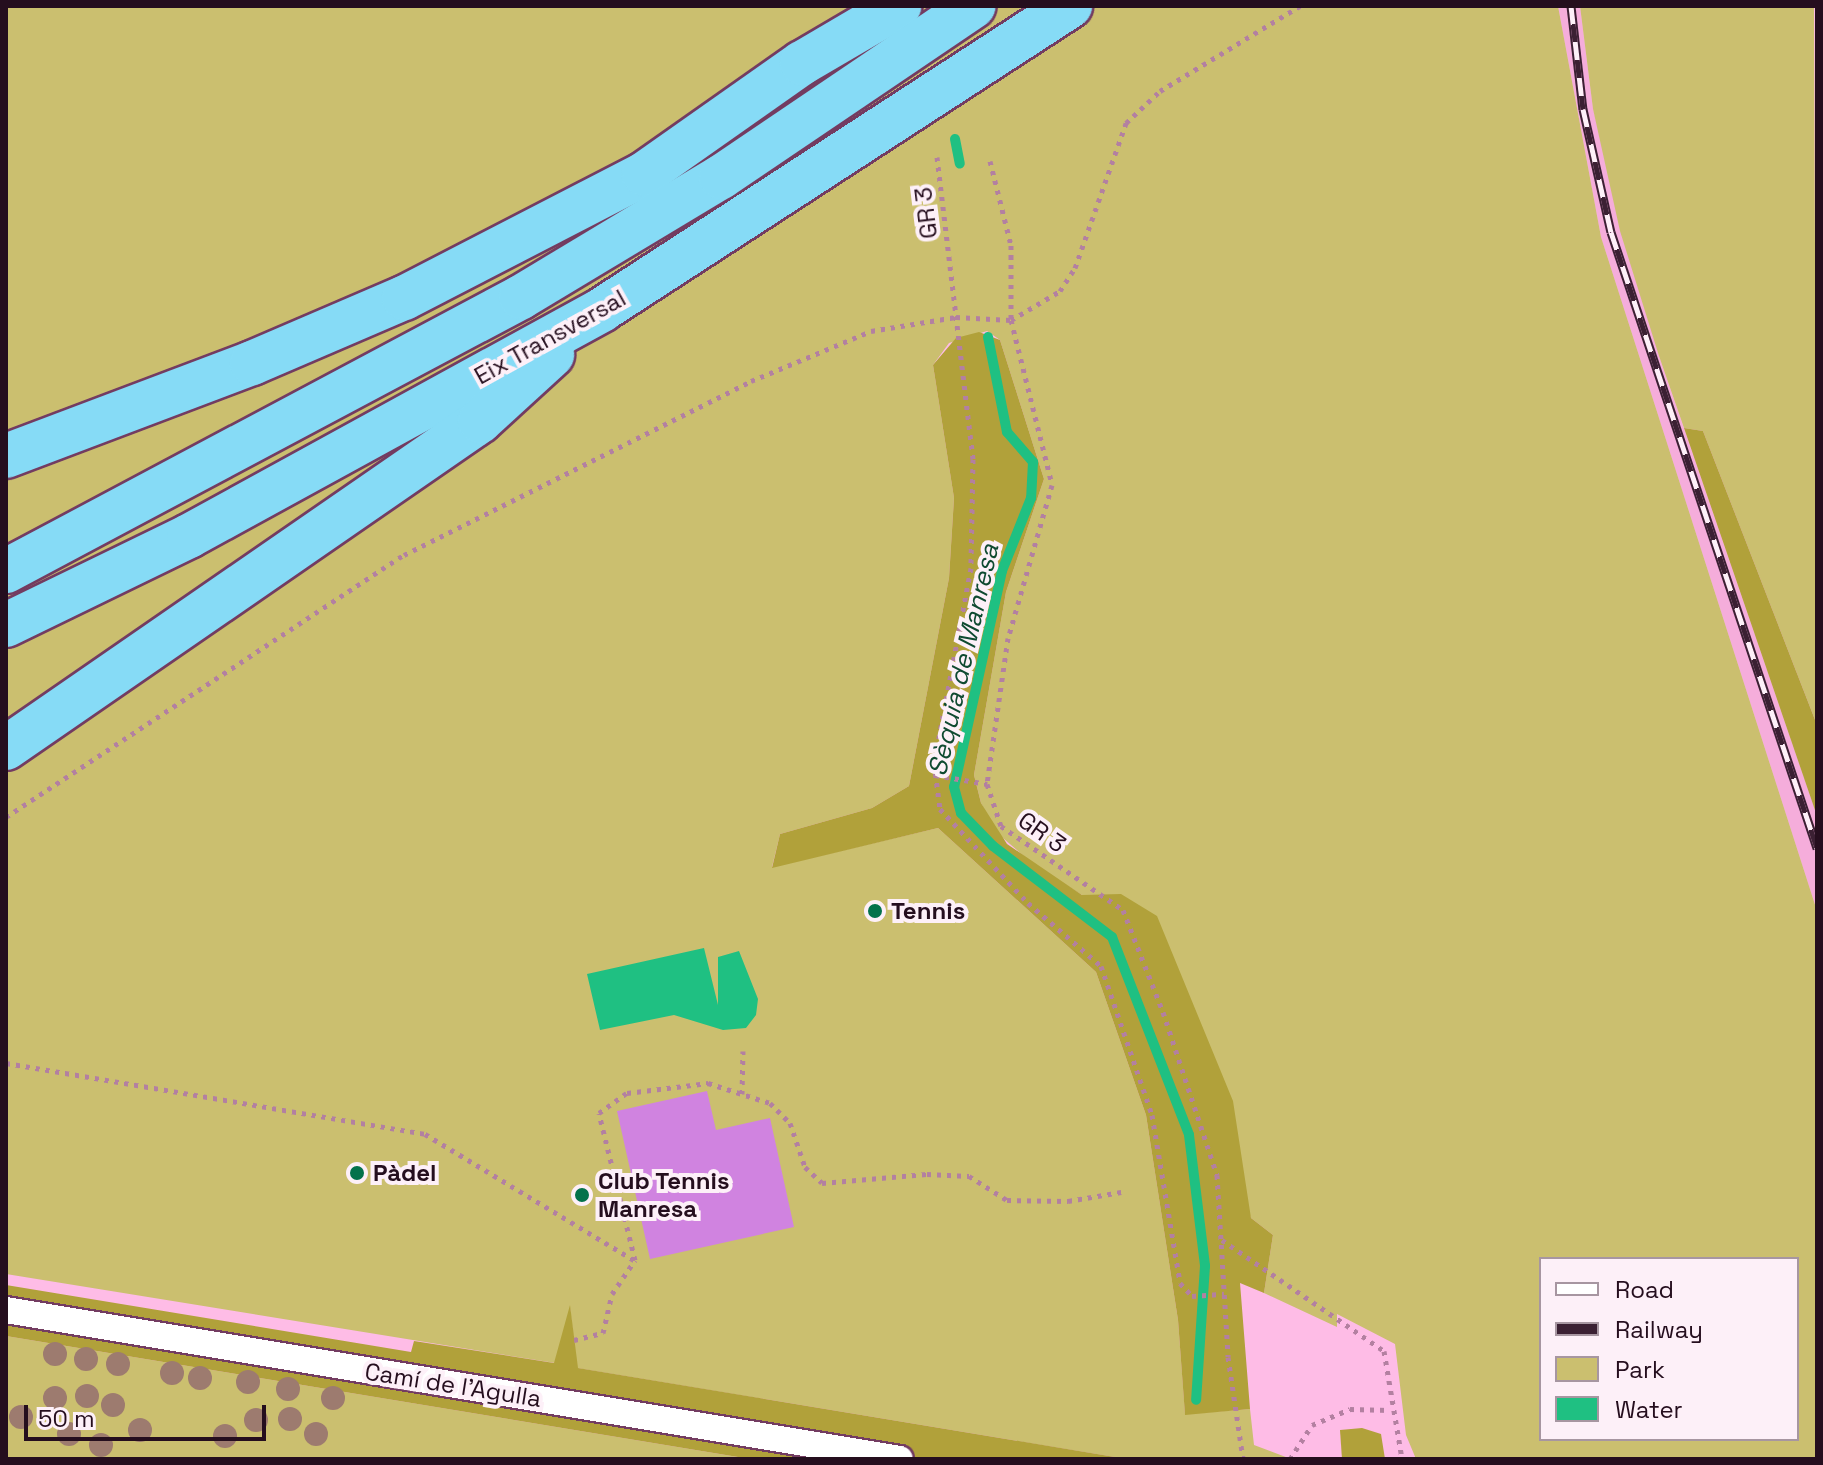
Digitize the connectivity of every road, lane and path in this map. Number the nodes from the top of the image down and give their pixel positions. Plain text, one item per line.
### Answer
1 (899, 6) edge
2 (974, 6) edge
3 (1070, 6) edge
4 (1300, 6) edge
5 (937, 157) dead end
6 (990, 161) dead end
7 (603, 309) junction
8 (956, 317) junction
9 (1011, 320) junction
10 (6, 456) edge
11 (6, 571) edge
12 (6, 625) edge
13 (6, 748) edge
14 (935, 775) junction
15 (987, 784) junction
16 (6, 817) edge
17 (743, 1051) dead end
18 (6, 1063) edge
19 (742, 1094) junction
20 (1121, 1192) dead end
21 (1221, 1239) junction
22 (635, 1260) junction
23 (1224, 1294) junction
24 (6, 1310) edge
25 (574, 1340) dead end
26 (1390, 1410) junction
27 (900, 1459) edge
28 (1243, 1459) edge
29 (1290, 1459) edge
30 (1402, 1459) edge

1 - 10 highway
2 - 11 highway, Eix Transversal
3 - 7 highway, Eix Transversal
4 - 9 path
5 - 8 path, GR 3
6 - 9 path, GR 3
7 - 12 highway, Eix Transversal
7 - 13 highway
8 - 9 path
8 - 14 path, GR 3
8 - 16 path
9 - 15 path, GR 3
14 - 15 path
14 - 23 path, GR 3
15 - 21 path, GR 3
17 - 19 path
18 - 22 path
19 - 20 path
19 - 22 path
21 - 23 path, GR 3
21 - 26 path
22 - 25 path
23 - 28 path, GR 3
24 - 27 street, Camí de l'Agulla
26 - 29 path
26 - 30 path

